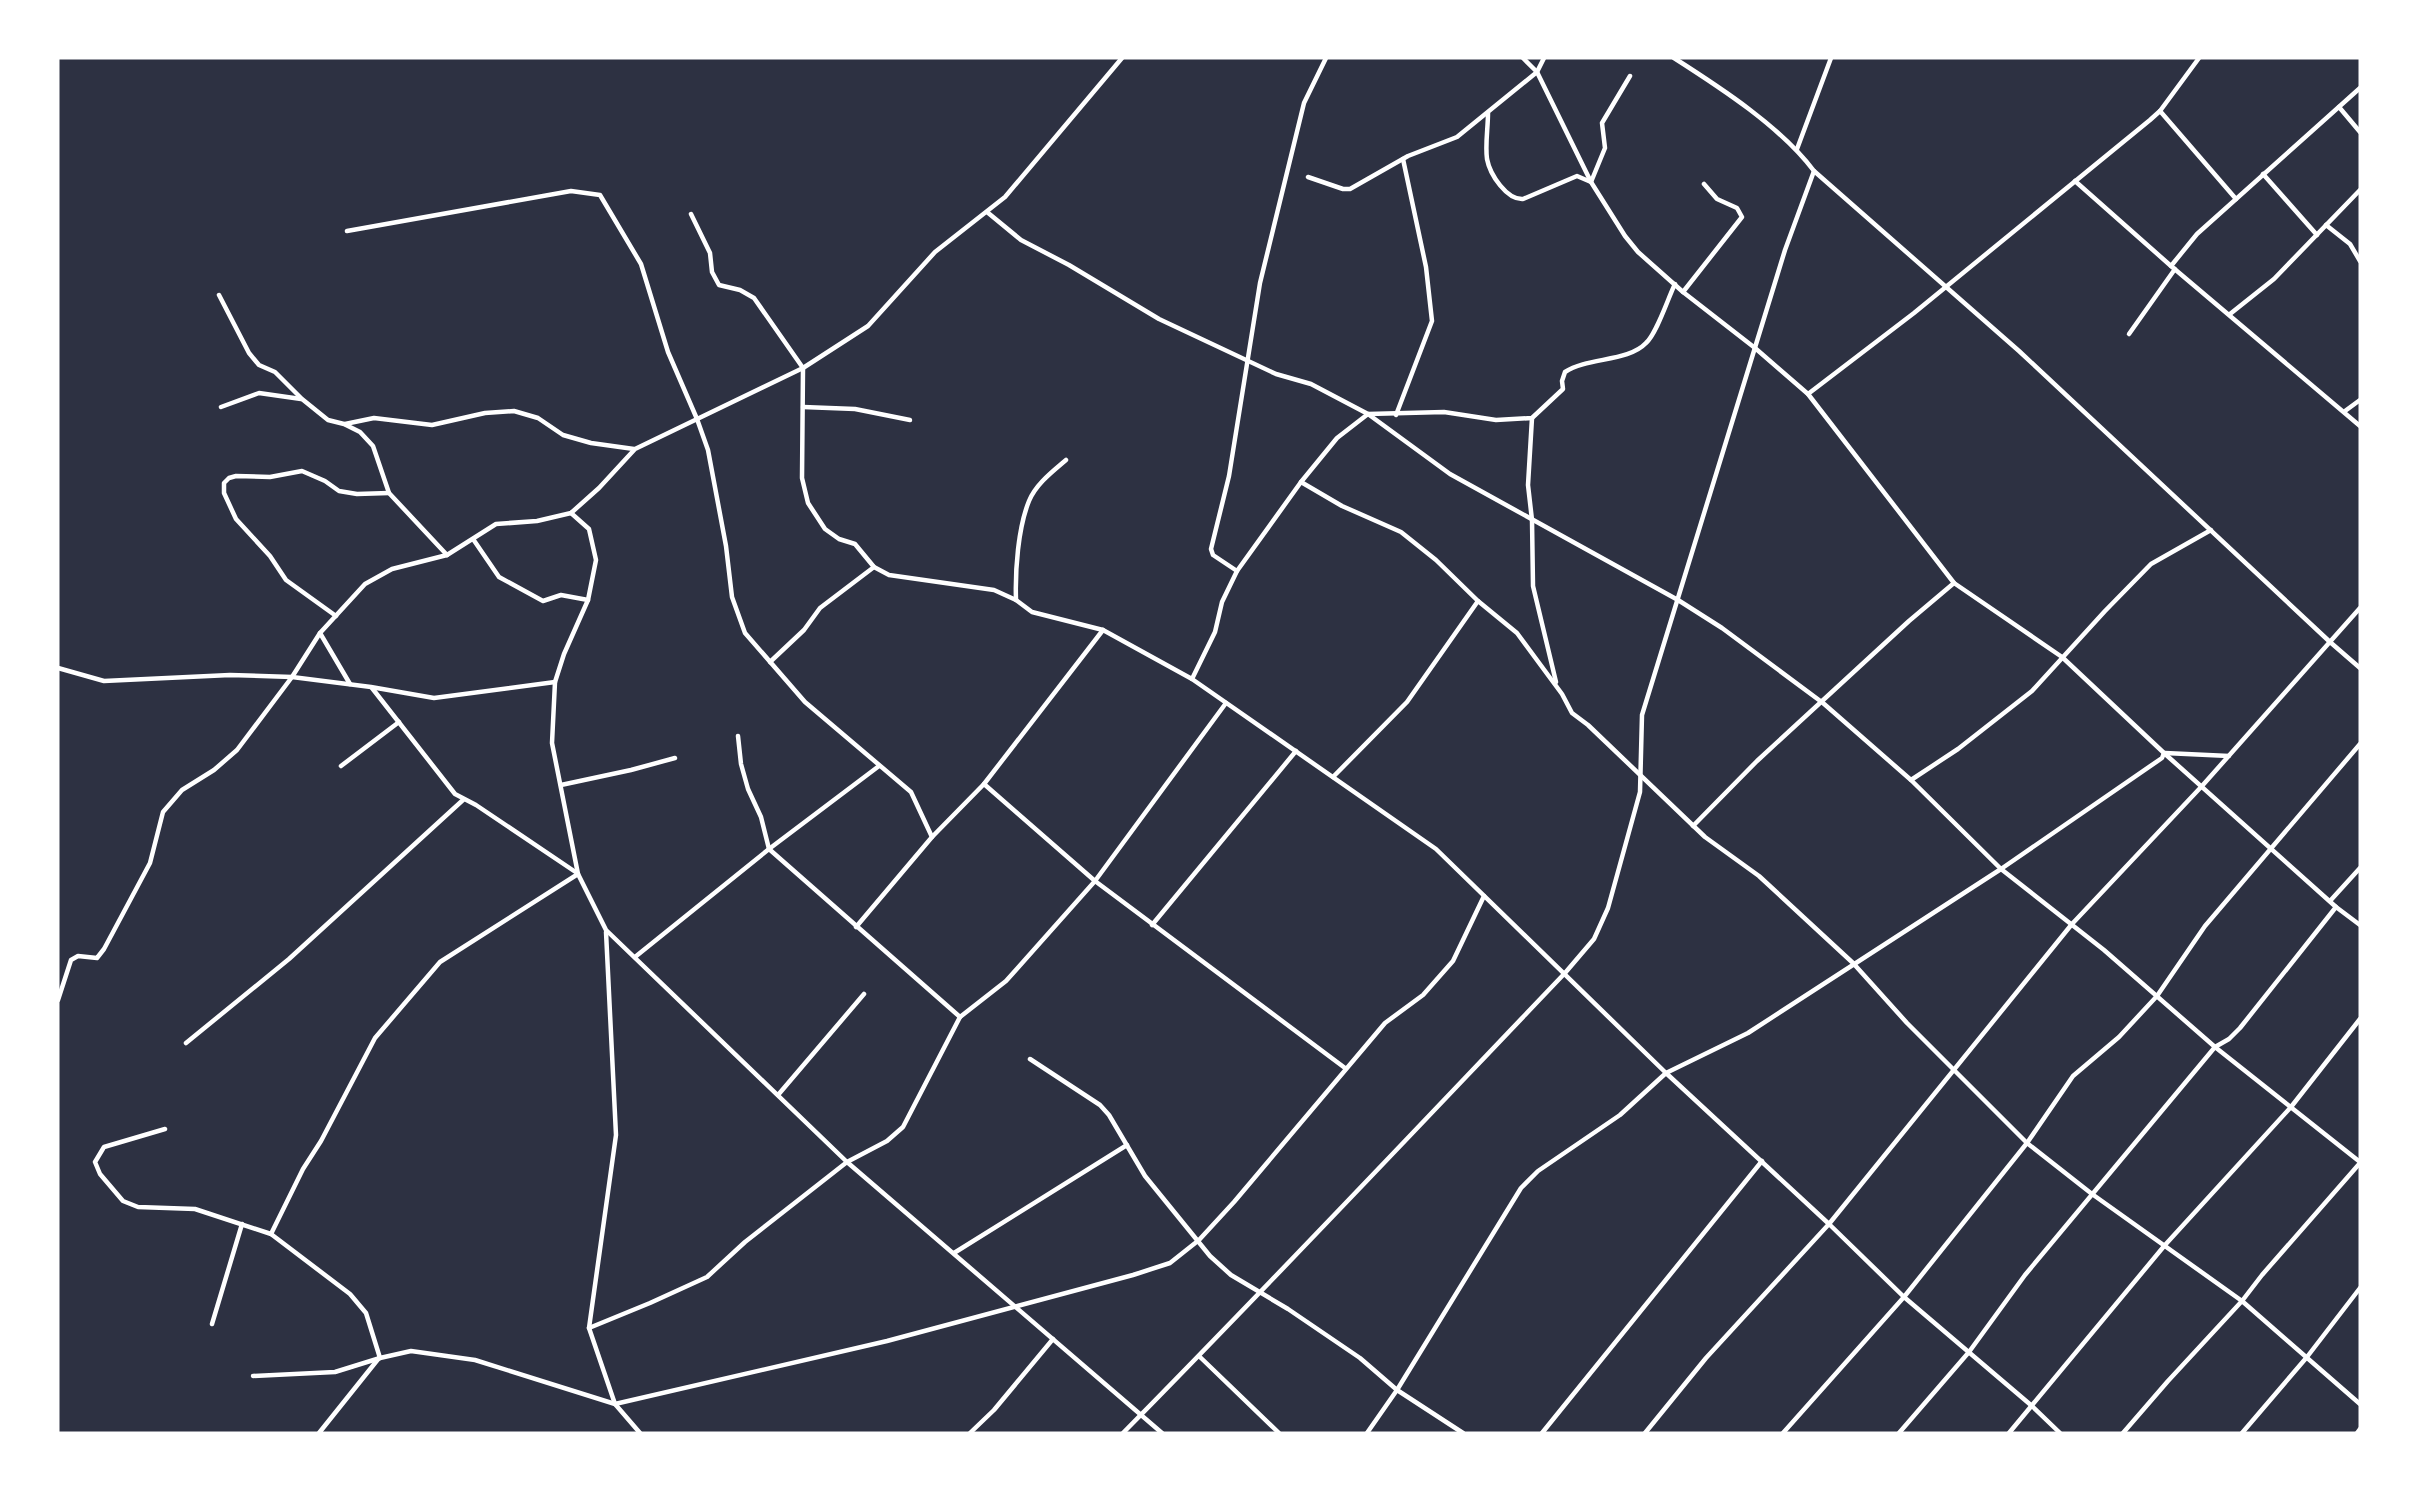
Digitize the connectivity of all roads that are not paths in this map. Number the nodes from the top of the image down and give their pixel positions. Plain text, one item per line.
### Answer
1 (1122, 58) edge
2 (1326, 58) edge
3 (1523, 58) edge
4 (1544, 58) edge
5 (1674, 58) edge
6 (1831, 58) edge
7 (2199, 58) edge
8 (1537, 72) junction
9 (1630, 76) dead end
10 (2360, 88) edge
11 (2339, 107) junction
12 (2160, 111) junction
13 (1488, 113) junction
14 (2360, 132) edge
15 (1797, 149) junction
16 (1404, 159) junction
17 (1814, 171) junction
18 (2263, 174) junction
19 (1308, 177) dead end
20 (2075, 181) junction
21 (1591, 182) junction
22 (1704, 184) dead end
23 (2360, 190) edge
24 (2236, 200) junction
25 (987, 212) junction
26 (691, 214) dead end
27 (2326, 225) junction
28 (347, 231) dead end
29 (2317, 235) junction
30 (2360, 261) edge
31 (2173, 268) junction
32 (1675, 284) junction
33 (1946, 288) junction
34 (1683, 292) junction
35 (219, 295) dead end
36 (2230, 314) junction
37 (2129, 334) dead end
38 (1755, 348) junction
39 (1248, 360) junction
40 (803, 368) junction
41 (1808, 394) junction
42 (302, 399) junction
43 (2360, 400) edge
44 (222, 407) dead end
45 (803, 407) junction
46 (2345, 411) junction
47 (1368, 414) junction
48 (1396, 415) junction
49 (1532, 418) junction
50 (697, 419) junction
51 (910, 420) dead end
52 (344, 424) junction
53 (2360, 426) edge
54 (635, 449) junction
55 (1066, 460) dead end
56 (1301, 482) junction
57 (388, 493) junction
58 (571, 513) junction
59 (1532, 520) junction
60 (2211, 530) junction
61 (473, 539) junction
62 (447, 555) junction
63 (874, 566) junction
64 (1237, 571) junction
65 (1954, 583) junction
66 (588, 600) junction
67 (1016, 600) junction
68 (1678, 600) junction
69 (1478, 601) junction
70 (2360, 608) edge
71 (336, 616) junction
72 (1103, 630) junction
73 (320, 633) junction
74 (2330, 642) junction
75 (2062, 657) junction
76 (770, 662) junction
77 (58, 668) edge
78 (2360, 668) edge
79 (292, 677) junction
80 (1192, 679) junction
81 (555, 682) junction
82 (350, 684) junction
83 (1556, 686) junction
84 (371, 687) junction
85 (1226, 703) junction
86 (1823, 703) junction
87 (398, 722) junction
88 (738, 736) dead end
89 (2360, 744) edge
90 (1296, 751) junction
91 (2164, 753) junction
92 (2229, 756) junction
93 (676, 758) dead end
94 (341, 766) dead end
95 (880, 766) junction
96 (1333, 777) junction
97 (1640, 777) junction
98 (1912, 780) junction
99 (984, 784) junction
100 (561, 785) junction
101 (2202, 786) junction
102 (463, 800) junction
103 (1693, 826) junction
104 (932, 837) junction
105 (769, 849) junction
106 (2271, 849) junction
107 (2360, 868) edge
108 (2001, 869) junction
109 (578, 874) junction
110 (1095, 881) junction
111 (1484, 895) junction
112 (2330, 901) junction
113 (2336, 907) junction
114 (2071, 924) junction
115 (1152, 925) junction
116 (2360, 925) edge
117 (856, 927) junction
118 (606, 930) junction
119 (635, 957) junction
120 (1853, 963) junction
121 (1565, 973) junction
122 (864, 994) dead end
123 (2157, 996) junction
124 (58, 1000) edge
125 (960, 1017) junction
126 (2360, 1019) edge
127 (186, 1043) dead end
128 (2215, 1047) junction
129 (1030, 1059) dead end
130 (1345, 1068) junction
131 (1953, 1069) junction
132 (1666, 1073) junction
133 (778, 1095) junction
134 (2291, 1107) junction
135 (165, 1129) dead end
136 (2027, 1143) junction
137 (1127, 1145) junction
138 (1762, 1161) junction
139 (847, 1162) junction
140 (2360, 1163) edge
141 (2092, 1194) junction
142 (242, 1224) junction
143 (1829, 1224) junction
144 (271, 1234) junction
145 (1199, 1240) junction
146 (2165, 1245) junction
147 (954, 1254) junction
148 (2360, 1288) edge
149 (1259, 1292) junction
150 (1904, 1297) junction
151 (2242, 1301) junction
152 (1015, 1307) junction
153 (212, 1324) dead end
154 (589, 1328) junction
155 (1053, 1339) junction
156 (1969, 1352) junction
157 (1200, 1357) junction
158 (2307, 1357) junction
159 (380, 1358) junction
160 (253, 1376) dead end
161 (1397, 1390) junction
162 (615, 1404) junction
163 (2360, 1404) edge
164 (2032, 1406) junction
165 (1141, 1415) junction
166 (2360, 1429) edge
167 (319, 1433) edge
168 (640, 1433) edge
169 (970, 1433) edge
170 (1123, 1433) edge
171 (1162, 1433) edge
172 (1279, 1433) edge
173 (1367, 1433) edge
174 (1463, 1433) edge
175 (1542, 1433) edge
176 (1645, 1433) edge
177 (1783, 1433) edge
178 (1899, 1433) edge
179 (2009, 1433) edge
180 (2060, 1433) edge
181 (2123, 1433) edge
182 (2242, 1433) edge
183 (2357, 1433) edge

1 - 25 street
2 - 39 street
3 - 8 street
4 - 8 street
5 - 15 street
6 - 15 street
7 - 12 street
8 - 13 street
8 - 21 street
9 - 21 street
10 - 11 street
11 - 14 street
11 - 18 street
12 - 20 street
12 - 24 street
13 - 16 street
13 - 21 street
15 - 17 street
16 - 19 street
16 - 48 street
17 - 33 street
17 - 38 street
18 - 24 street
18 - 29 street
20 - 31 street
20 - 33 street
21 - 32 street
22 - 34 street
23 - 27 street
24 - 31 street
25 - 39 street
25 - 40 street
26 - 40 street
27 - 29 street
27 - 30 street
28 - 50 street
29 - 36 street
31 - 36 street
31 - 37 street
32 - 34 street
32 - 49 street
33 - 41 street
33 - 60 street
34 - 38 street
35 - 42 street
36 - 46 street
38 - 41 street
38 - 68 street
39 - 47 street
39 - 64 street
40 - 45 street
40 - 50 street
41 - 65 street
42 - 44 street
42 - 52 street
43 - 46 street
45 - 51 street
45 - 63 street
46 - 53 street
47 - 48 street
47 - 56 street
47 - 59 street
48 - 49 street
49 - 59 street
50 - 54 street
50 - 76 street
52 - 54 street
52 - 57 street
54 - 58 street
55 - 67 street
56 - 64 street
56 - 69 street
57 - 62 street
57 - 71 street
58 - 61 street
58 - 66 street
59 - 68 street
59 - 83 street
60 - 74 street
60 - 75 street
61 - 62 street
61 - 66 street
62 - 71 street
63 - 67 street
63 - 76 street
64 - 80 street
65 - 75 street
65 - 86 street
66 - 81 street
67 - 72 street
68 - 86 street
68 - 97 street
69 - 83 street
69 - 96 street
70 - 74 street
71 - 73 street
72 - 80 street
72 - 99 street
73 - 79 street
73 - 82 street
74 - 78 street
74 - 92 street
75 - 91 street
75 - 98 street
76 - 95 street
77 - 79 street
79 - 82 street
79 - 124 street
80 - 85 street
81 - 84 street
81 - 100 street
82 - 84 street
83 - 97 street
84 - 87 street
85 - 90 street
85 - 110 street
86 - 98 street
86 - 103 street
87 - 94 street
87 - 102 street
88 - 105 street
89 - 106 street
90 - 96 street
90 - 115 street
91 - 92 street
91 - 101 street
91 - 108 street
92 - 101 street
93 - 100 street
95 - 104 street
95 - 105 street
96 - 111 street
97 - 103 street
97 - 121 street
98 - 108 street
99 - 104 street
99 - 110 street
100 - 109 street
101 - 106 street
101 - 114 street
102 - 109 street
102 - 127 street
103 - 120 street
104 - 117 street
105 - 117 street
105 - 119 street
106 - 112 street
106 - 123 street
107 - 112 street
108 - 114 street
108 - 120 street
109 - 118 street
109 - 144 street
110 - 115 street
110 - 125 street
111 - 121 street
111 - 130 street
112 - 113 street
113 - 116 street
113 - 128 street
114 - 123 street
114 - 131 street
115 - 130 street
117 - 125 street
118 - 119 street
118 - 154 street
119 - 133 street
120 - 131 street
120 - 132 street
121 - 132 street
121 - 149 street
122 - 133 street
123 - 128 street
123 - 136 street
125 - 139 street
126 - 134 street
128 - 134 street
128 - 141 street
129 - 137 street
130 - 145 street
131 - 136 street
131 - 143 street
132 - 138 street
132 - 161 street
133 - 139 street
134 - 140 street
134 - 146 street
135 - 142 street
136 - 141 street
136 - 150 street
137 - 145 street
137 - 147 street
138 - 143 street
138 - 175 street
139 - 147 street
139 - 154 street
140 - 151 street
141 - 146 street
141 - 156 street
142 - 144 street
142 - 153 street
143 - 150 street
143 - 176 street
144 - 159 street
145 - 149 street
145 - 152 street
146 - 151 street
146 - 164 street
147 - 152 street
148 - 158 street
149 - 157 street
149 - 161 street
150 - 156 street
150 - 177 street
151 - 158 street
151 - 181 street
152 - 155 street
152 - 162 street
154 - 162 street
155 - 165 street
155 - 169 street
156 - 164 street
156 - 178 street
157 - 165 street
157 - 172 street
158 - 163 street
158 - 182 street
159 - 160 street
159 - 162 street
159 - 167 street
161 - 173 street
161 - 174 street
162 - 168 street
164 - 179 street
164 - 180 street
165 - 170 street
165 - 171 street
166 - 183 street

